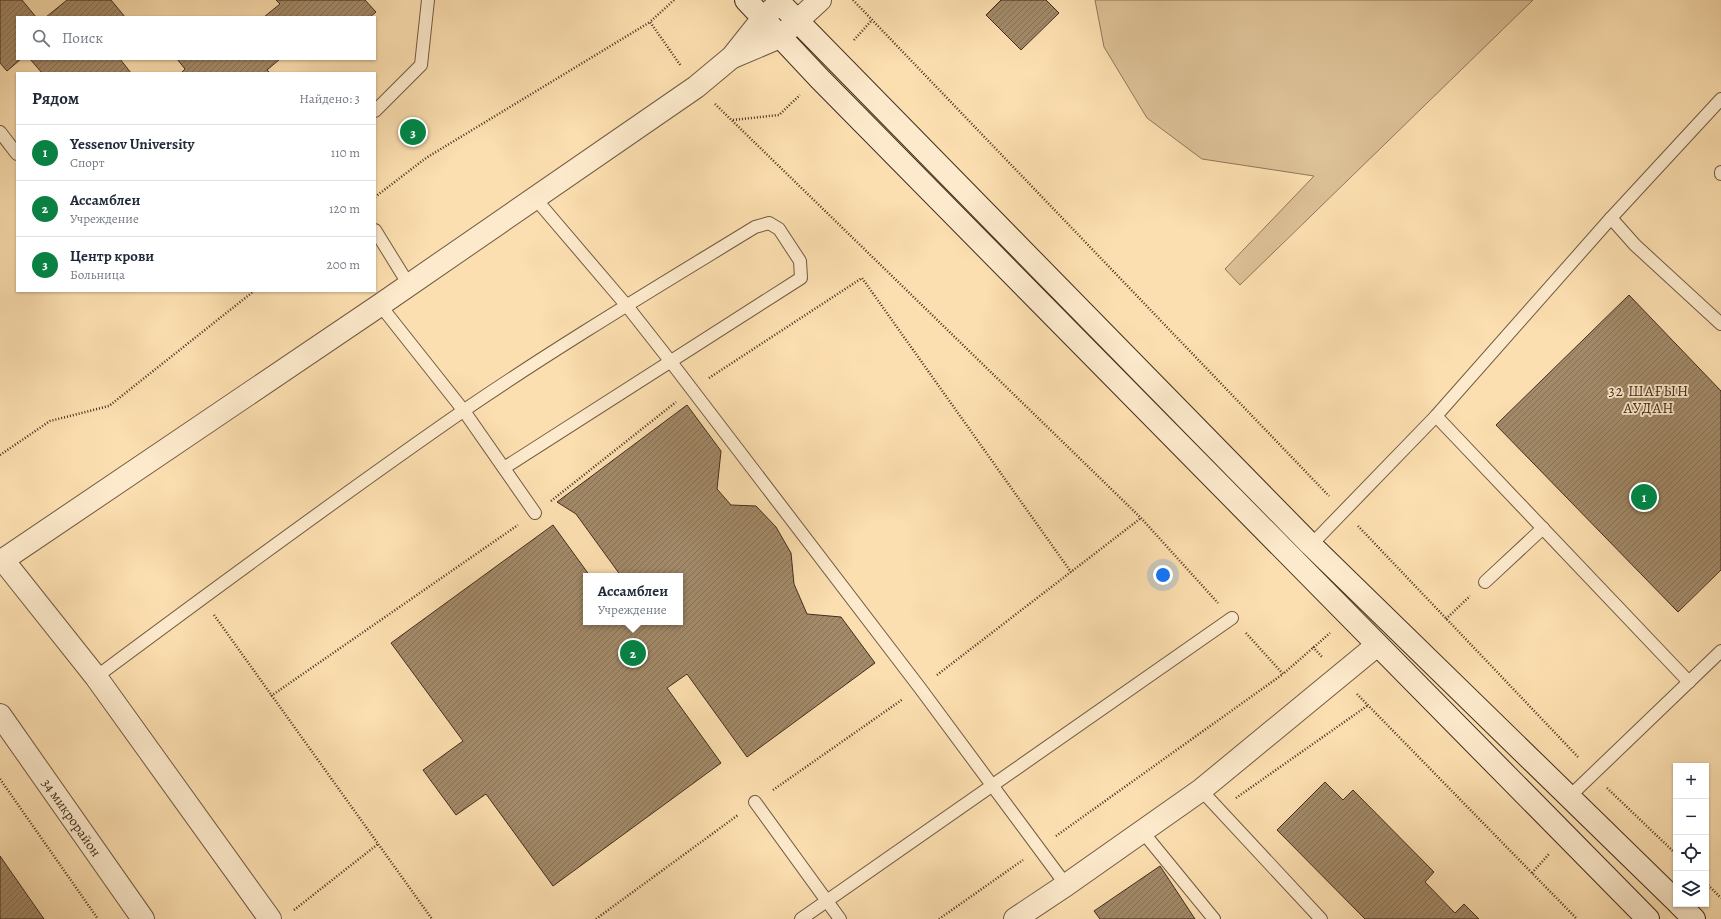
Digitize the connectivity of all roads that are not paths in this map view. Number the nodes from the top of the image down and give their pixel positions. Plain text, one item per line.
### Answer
1 (428, 0) edge
2 (746, 0) edge
3 (820, 0) edge
4 (779, 1) edge
5 (763, 18) junction
6 (797, 22) junction
7 (780, 37) junction
8 (732, 57) junction
9 (1721, 99) edge
10 (376, 110) edge
11 (0, 132) edge
12 (16, 153) edge
13 (534, 198) junction
14 (1611, 218) junction
15 (376, 232) edge
16 (409, 285) junction
17 (380, 304) junction
18 (627, 306) junction
19 (1721, 324) edge
20 (671, 362) junction
21 (464, 411) junction
22 (1436, 416) junction
23 (504, 468) junction
24 (535, 513) road end
25 (1543, 528) junction
26 (1311, 545) junction
27 (1, 561) edge
28 (1485, 582) road end
29 (1232, 618) road end
30 (1376, 646) junction
31 (1721, 651) edge
32 (96, 677) junction
33 (1689, 682) junction
34 (0, 716) edge
35 (992, 785) junction
36 (1201, 790) junction
37 (1569, 797) junction
38 (755, 802) road end
39 (1142, 831) junction
40 (1066, 885) junction
41 (1673, 899) edge
42 (827, 901) junction
43 (1682, 907) edge
44 (279, 917) edge
45 (143, 919) edge
46 (801, 919) edge
47 (840, 919) edge
48 (1015, 919) edge
49 (1214, 919) edge
50 (1321, 919) edge
51 (1648, 919) edge
52 (1694, 919) edge

1 - 10 lane
2 - 5 main road
3 - 6 main road
4 - 5 main road
4 - 6 main road
5 - 7 main road
5 - 8 main road
6 - 7 main road
6 - 26 main road
7 - 8 main road
7 - 30 main road
8 - 13 main road
9 - 14 lane
11 - 12 lane
13 - 16 main road
13 - 18 lane
14 - 19 lane
14 - 22 lane
15 - 16 lane
16 - 17 main road
17 - 21 lane
17 - 27 main road
18 - 20 lane
18 - 20 lane
18 - 21 lane
20 - 23 lane
20 - 35 lane
21 - 23 lane
21 - 32 lane
22 - 25 lane
22 - 26 lane
23 - 24 lane
25 - 28 lane
25 - 33 lane
26 - 37 main road
27 - 32 main road
29 - 35 lane
30 - 36 main road
30 - 51 main road
31 - 33 lane
32 - 44 main road
33 - 37 lane
34 - 45 main road, 34 микрорайон
35 - 40 lane
35 - 42 lane
36 - 39 main road
36 - 50 lane
37 - 41 main road
38 - 42 lane
39 - 40 main road
39 - 49 lane
40 - 48 main road
42 - 46 lane
42 - 47 lane
43 - 52 main road

